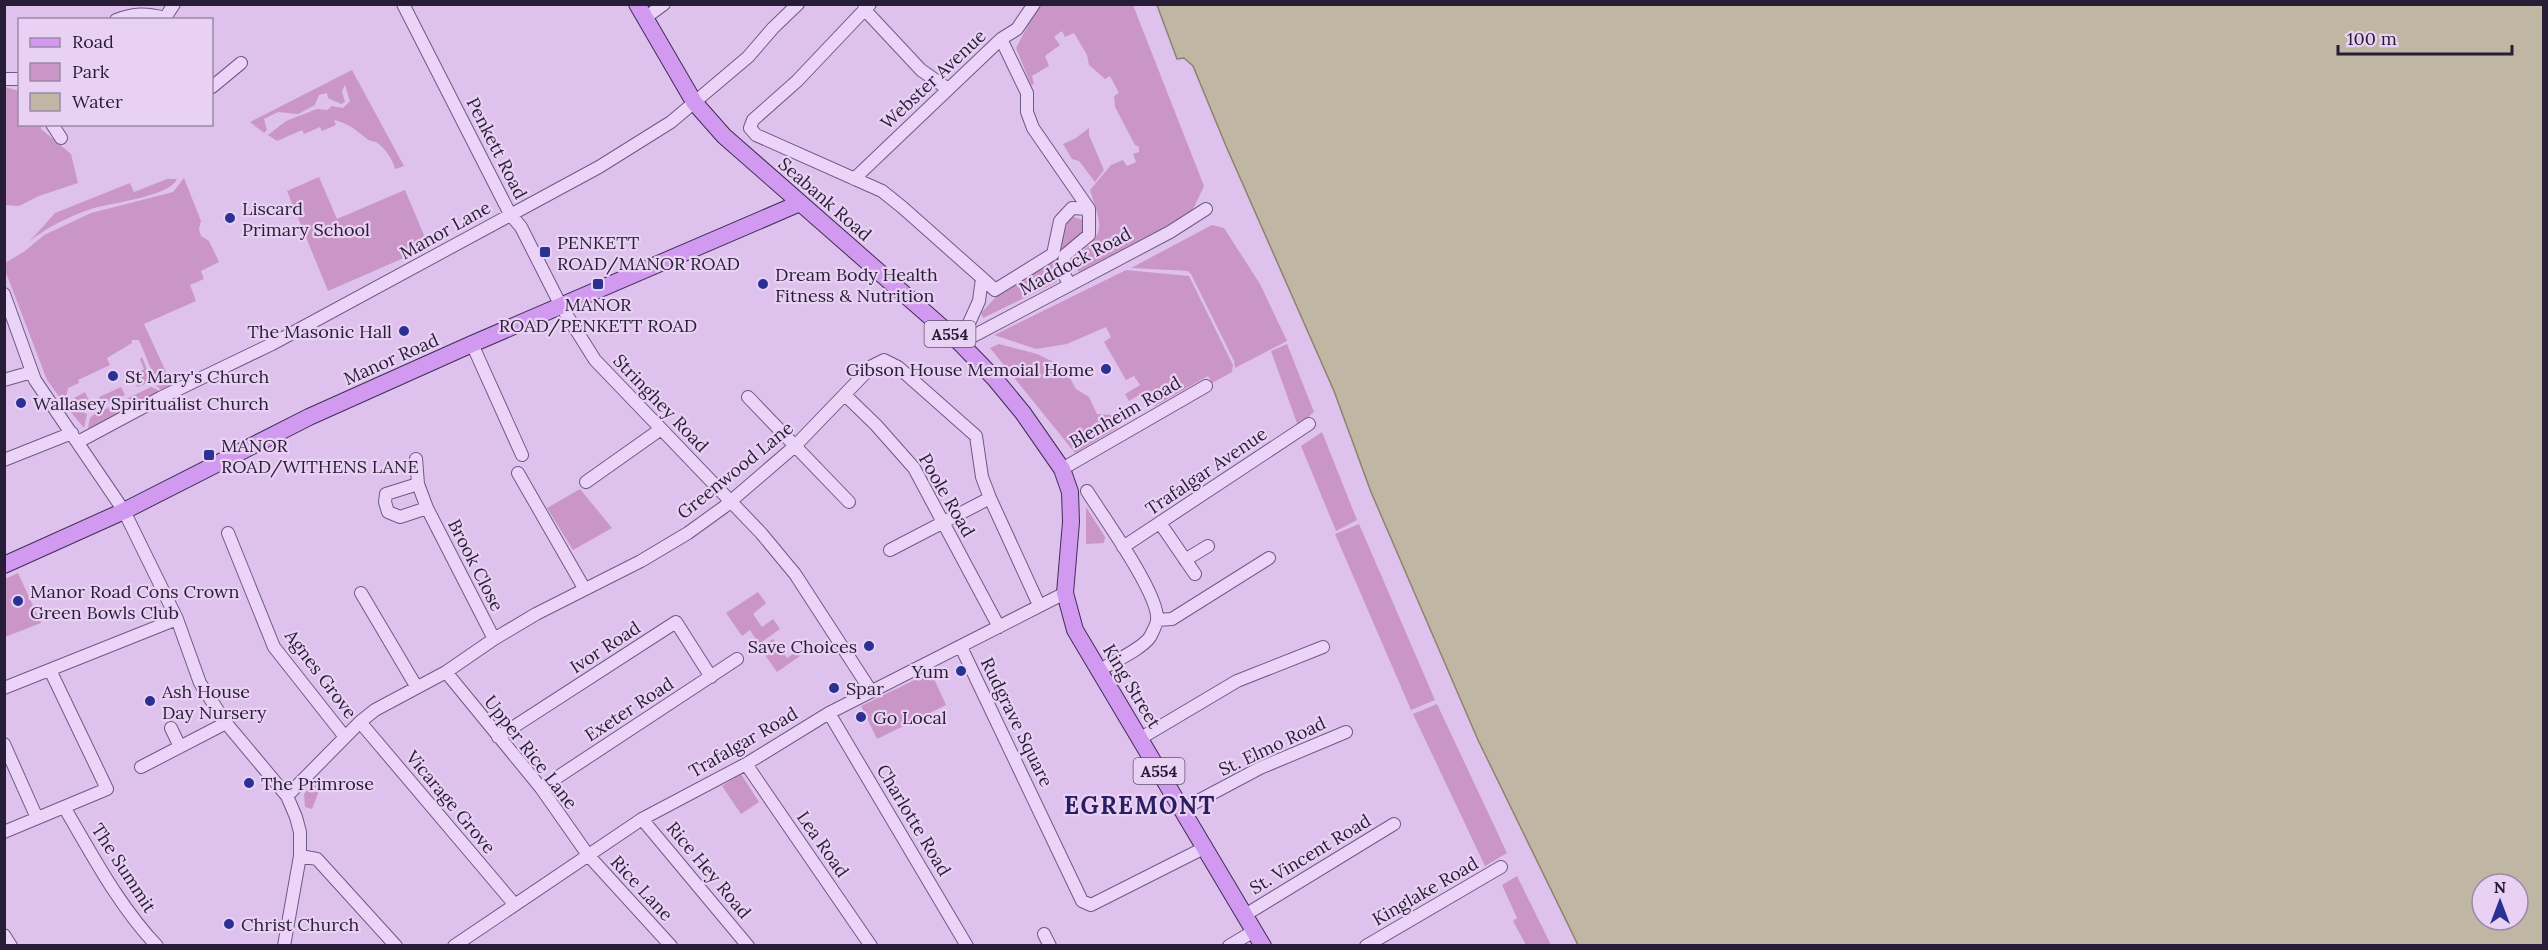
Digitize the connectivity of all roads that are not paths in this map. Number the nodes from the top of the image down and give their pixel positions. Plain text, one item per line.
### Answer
1 (174, 4) edge
2 (403, 4) edge
3 (664, 4) edge
4 (798, 4) edge
5 (1034, 4) edge
6 (867, 7) edge
7 (641, 11) edge
8 (121, 18) edge
9 (161, 18) edge
10 (167, 18) edge
11 (1000, 39) junction
12 (241, 63) dead end
13 (213, 86) edge
14 (948, 89) junction
15 (694, 102) junction
16 (53, 126) edge
17 (61, 138) dead end
18 (854, 178) junction
19 (800, 203) junction
20 (1206, 209) dead end
21 (1089, 210) junction
22 (510, 214) junction
23 (982, 278) junction
24 (1069, 284) junction
25 (4, 294) edge
26 (561, 306) junction
27 (960, 343) junction
28 (472, 344) junction
29 (32, 372) junction
30 (4, 380) edge
31 (1206, 386) dead end
32 (845, 395) junction
33 (748, 397) dead end
34 (1309, 424) dead end
35 (661, 429) junction
36 (75, 438) junction
37 (795, 446) junction
38 (522, 455) dead end
39 (416, 459) dead end
40 (4, 460) edge
41 (1062, 469) junction
42 (518, 473) dead end
43 (586, 482) dead end
44 (418, 484) junction
45 (1087, 491) dead end
46 (1070, 492) joint
47 (990, 498) junction
48 (730, 501) junction
49 (849, 502) dead end
50 (427, 508) junction
51 (124, 511) junction
52 (943, 522) junction
53 (1160, 523) junction
54 (228, 533) dead end
55 (1208, 546) dead end
56 (1123, 547) junction
57 (890, 550) dead end
58 (1269, 558) dead end
59 (1185, 560) junction
60 (4, 565) edge
61 (1195, 574) dead end
62 (584, 588) junction
63 (361, 593) dead end
64 (1065, 593) junction
65 (1039, 605) junction
66 (177, 619) junction
67 (1157, 620) junction
68 (999, 627) junction
69 (494, 639) junction
70 (961, 647) junction
71 (1323, 647) dead end
72 (737, 659) dead end
73 (50, 670) junction
74 (1100, 670) junction
75 (446, 672) junction
76 (711, 678) junction
77 (416, 686) junction
78 (4, 688) edge
79 (872, 691) junction
80 (829, 712) junction
81 (360, 722) junction
82 (226, 723) junction
83 (171, 728) dead end
84 (1346, 732) dead end
85 (345, 736) junction
86 (498, 737) junction
87 (1141, 738) junction
88 (4, 744) edge
89 (180, 747) junction
90 (746, 764) junction
91 (141, 767) dead end
92 (541, 788) junction
93 (286, 796) junction
94 (64, 807) junction
95 (1181, 810) junction
96 (37, 818) junction
97 (642, 819) junction
98 (1394, 824) dead end
99 (4, 832) edge
100 (1206, 847) junction
101 (588, 855) junction
102 (300, 856) junction
103 (1502, 867) dead end
104 (515, 905) junction
105 (1245, 915) junction
106 (4, 935) edge
107 (1258, 938) edge
108 (11, 945) edge
109 (157, 945) edge
110 (284, 945) edge
111 (396, 945) edge
112 (454, 945) edge
113 (670, 945) edge
114 (748, 945) edge
115 (871, 945) edge
116 (967, 945) edge
117 (1229, 945) edge
118 (1366, 945) edge

1 - 10 street
2 - 22 street, Penkett Road
3 - 7 street
4 - 15 street, Manor Lane
5 - 11 street, Webster Avenue
6 - 14 street
6 - 18 street
7 - 15 main road, Seabank Road / A554
8 - 9 street
11 - 14 street, Webster Avenue
11 - 21 street
12 - 13 street
14 - 18 street, Webster Avenue
15 - 19 main road, Seabank Road / A554
15 - 22 street, Manor Lane
16 - 17 street
18 - 23 street
19 - 26 main road, Manor Road
19 - 27 main road, Seabank Road / A554
20 - 24 street, Maddock Road
21 - 23 street
21 - 24 street
22 - 26 street, Penkett Road
22 - 36 street, Manor Lane
23 - 27 street
24 - 27 street, Maddock Road
25 - 29 street
26 - 28 main road, Manor Road
26 - 35 street, Stringhey Road
27 - 41 main road, Seabank Road / A554
28 - 38 street
28 - 51 main road, Manor Road
29 - 30 street
29 - 36 street
31 - 41 street, Blenheim Road
32 - 37 street, Greenwood Lane
32 - 47 street, Greenwood Lane
32 - 52 street, Poole Road
33 - 37 street
34 - 53 street, Trafalgar Avenue
35 - 43 street
35 - 48 street, Stringhey Road
36 - 40 street, Manor Lane
36 - 51 street
37 - 48 street, Greenwood Lane
37 - 49 street
39 - 44 street, Brook Close
41 - 46 main road, Seabank Road / A554
42 - 62 street
44 - 50 street, Brook Close
44 - 50 street, Brook Close
45 - 56 street
46 - 64 main road, King Street / A554
47 - 52 street
47 - 65 street, Greenwood Lane
48 - 62 street, Greenwood Lane
48 - 79 street, Stringhey Road
50 - 69 street, Brook Close
51 - 60 main road, Manor Road
51 - 66 street
52 - 57 street
52 - 68 street, Poole Road
53 - 56 street, Trafalgar Avenue
53 - 59 street
54 - 85 street, Agnes Grove
55 - 59 street
56 - 67 street
58 - 67 street
59 - 61 street
62 - 69 street, Greenwood Lane
63 - 77 street
64 - 65 street, Trafalgar Road
64 - 74 main road, King Street / A554
65 - 68 street, Trafalgar Road
66 - 73 street
66 - 82 street
67 - 74 street
68 - 70 street, Trafalgar Road
69 - 75 street, Greenwood Lane
70 - 79 street, Trafalgar Road
70 - 100 street, Rudgrave Square
71 - 87 street
72 - 76 street, Exeter Road
73 - 78 street
73 - 94 street
74 - 87 main road, King Street / A554
75 - 77 street, Greenwood Lane
75 - 86 street, Upper Rice Lane
76 - 86 street, Ivor Road
76 - 92 street, Exeter Road
77 - 81 street, Greenwood Lane
79 - 80 street, Trafalgar Road
80 - 90 street, Trafalgar Road
80 - 116 street, Charlotte Road
81 - 85 street, Greenwood Lane
81 - 104 street, Vicarage Grove
82 - 89 street
82 - 93 street
83 - 89 street
84 - 95 street, St. Elmo Road
85 - 93 street, Greenwood Lane
86 - 92 street, Upper Rice Lane
87 - 95 main road, King Street / A554
88 - 96 street
89 - 91 street
90 - 97 street, Trafalgar Road
90 - 115 street, Lea Road
92 - 101 street, Upper Rice Lane
93 - 102 street
94 - 96 street
94 - 109 street, The Summit
95 - 100 main road, King Street / A554
96 - 99 street
97 - 101 street, Trafalgar Road
97 - 114 street, Rice Hey Road
98 - 105 street, St. Vincent Road
100 - 105 main road, King Street / A554
101 - 104 street, Trafalgar Road
101 - 113 street, Rice Lane
102 - 110 street
102 - 111 street
103 - 118 street, Kinglake Road
104 - 112 street, Trafalgar Road
105 - 107 main road, King Street / A554
106 - 108 street
107 - 117 street

